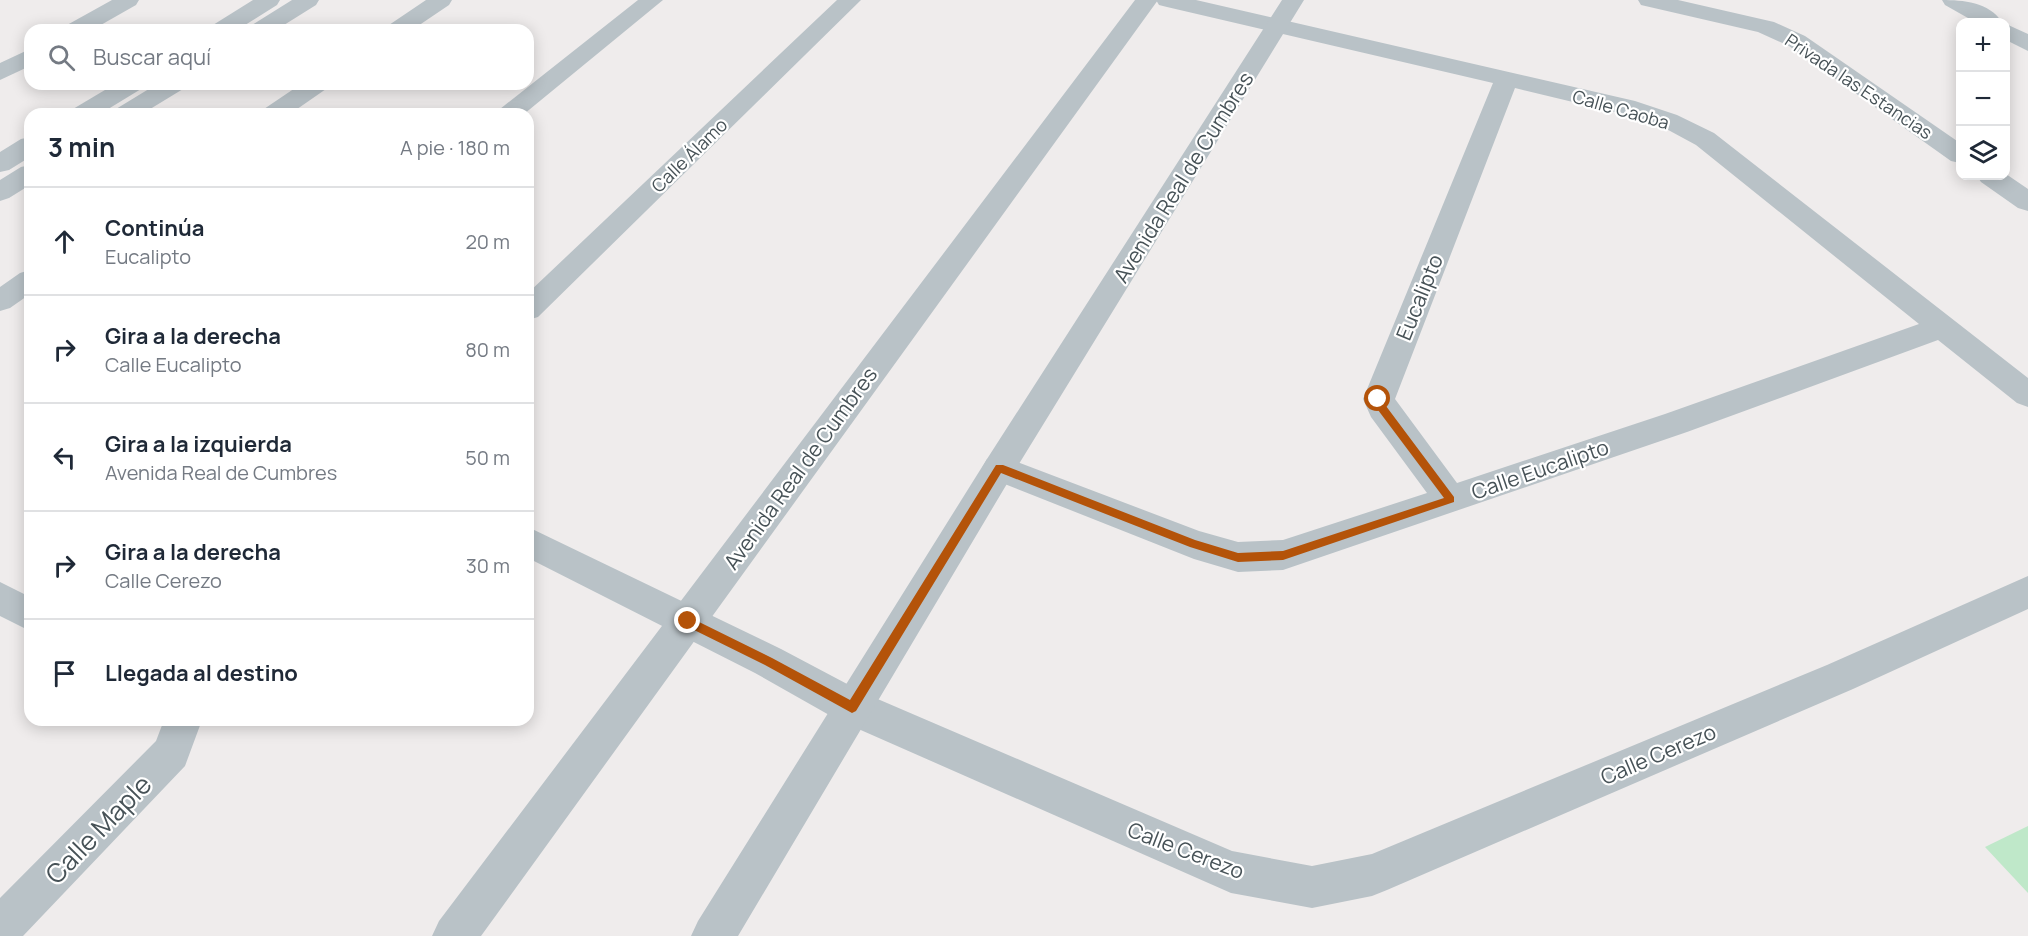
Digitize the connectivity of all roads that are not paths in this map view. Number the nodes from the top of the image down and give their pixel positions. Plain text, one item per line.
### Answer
1 (128, 0) edge
2 (269, 0) edge
3 (308, 0) edge
4 (441, 0) edge
5 (652, 0) edge
6 (850, 0) edge
7 (1147, 0) edge
8 (1167, 0) edge
9 (1293, 0) edge
10 (1649, 0) edge
11 (1953, 0) edge
12 (1984, 18) edge
13 (86, 24) edge
14 (231, 24) edge
15 (270, 24) edge
16 (406, 24) edge
17 (1276, 26) junction
18 (2010, 33) edge
19 (2028, 44) edge
20 (24, 59) edge
21 (0, 73) edge
22 (1507, 79) junction
23 (122, 90) edge
24 (164, 90) edge
25 (308, 90) edge
26 (92, 108) edge
27 (135, 108) edge
28 (282, 108) edge
29 (517, 108) edge
30 (24, 149) edge
31 (1956, 152) edge
32 (0, 164) edge
33 (24, 177) edge
34 (1996, 180) edge
35 (0, 192) edge
36 (2028, 202) edge
37 (534, 304) edge
38 (1943, 327) junction
39 (2028, 395) edge
40 (999, 468) junction
41 (1451, 500) junction
42 (534, 545) edge
43 (2028, 592) edge
44 (0, 598) edge
45 (24, 612) edge
46 (688, 621) junction
47 (852, 707) junction
48 (181, 726) edge
49 (0, 929) edge
50 (454, 936) edge
51 (712, 936) edge

1 - 13 street
2 - 14 street
3 - 15 street
4 - 16 street
5 - 29 street
6 - 37 street, Calle Álamo
7 - 46 street, Avenida Real de Cumbres
8 - 17 street, Calle Caoba
9 - 17 street, Avenida Real de Cumbres
10 - 31 street, Privada las Estancias
11 - 12 street
17 - 22 street, Calle Caoba
17 - 40 street, Avenida Real de Cumbres
18 - 19 street
20 - 21 street
22 - 38 street, Calle Caoba
22 - 41 street, Eucalipto
23 - 26 street
24 - 27 street
25 - 28 street
30 - 32 street
33 - 35 street
34 - 36 street
38 - 39 street, Calle Caoba
38 - 41 street, Calle Eucalipto
40 - 41 street, Calle Eucalipto
40 - 47 street, Avenida Real de Cumbres
42 - 46 street, Calle Cerezo
43 - 47 street, Calle Cerezo
44 - 45 street
46 - 47 street, Calle Cerezo
46 - 50 street, Avenida Real de Cumbres
47 - 51 street, Avenida Real de Cumbres
48 - 49 street, Calle Maple

